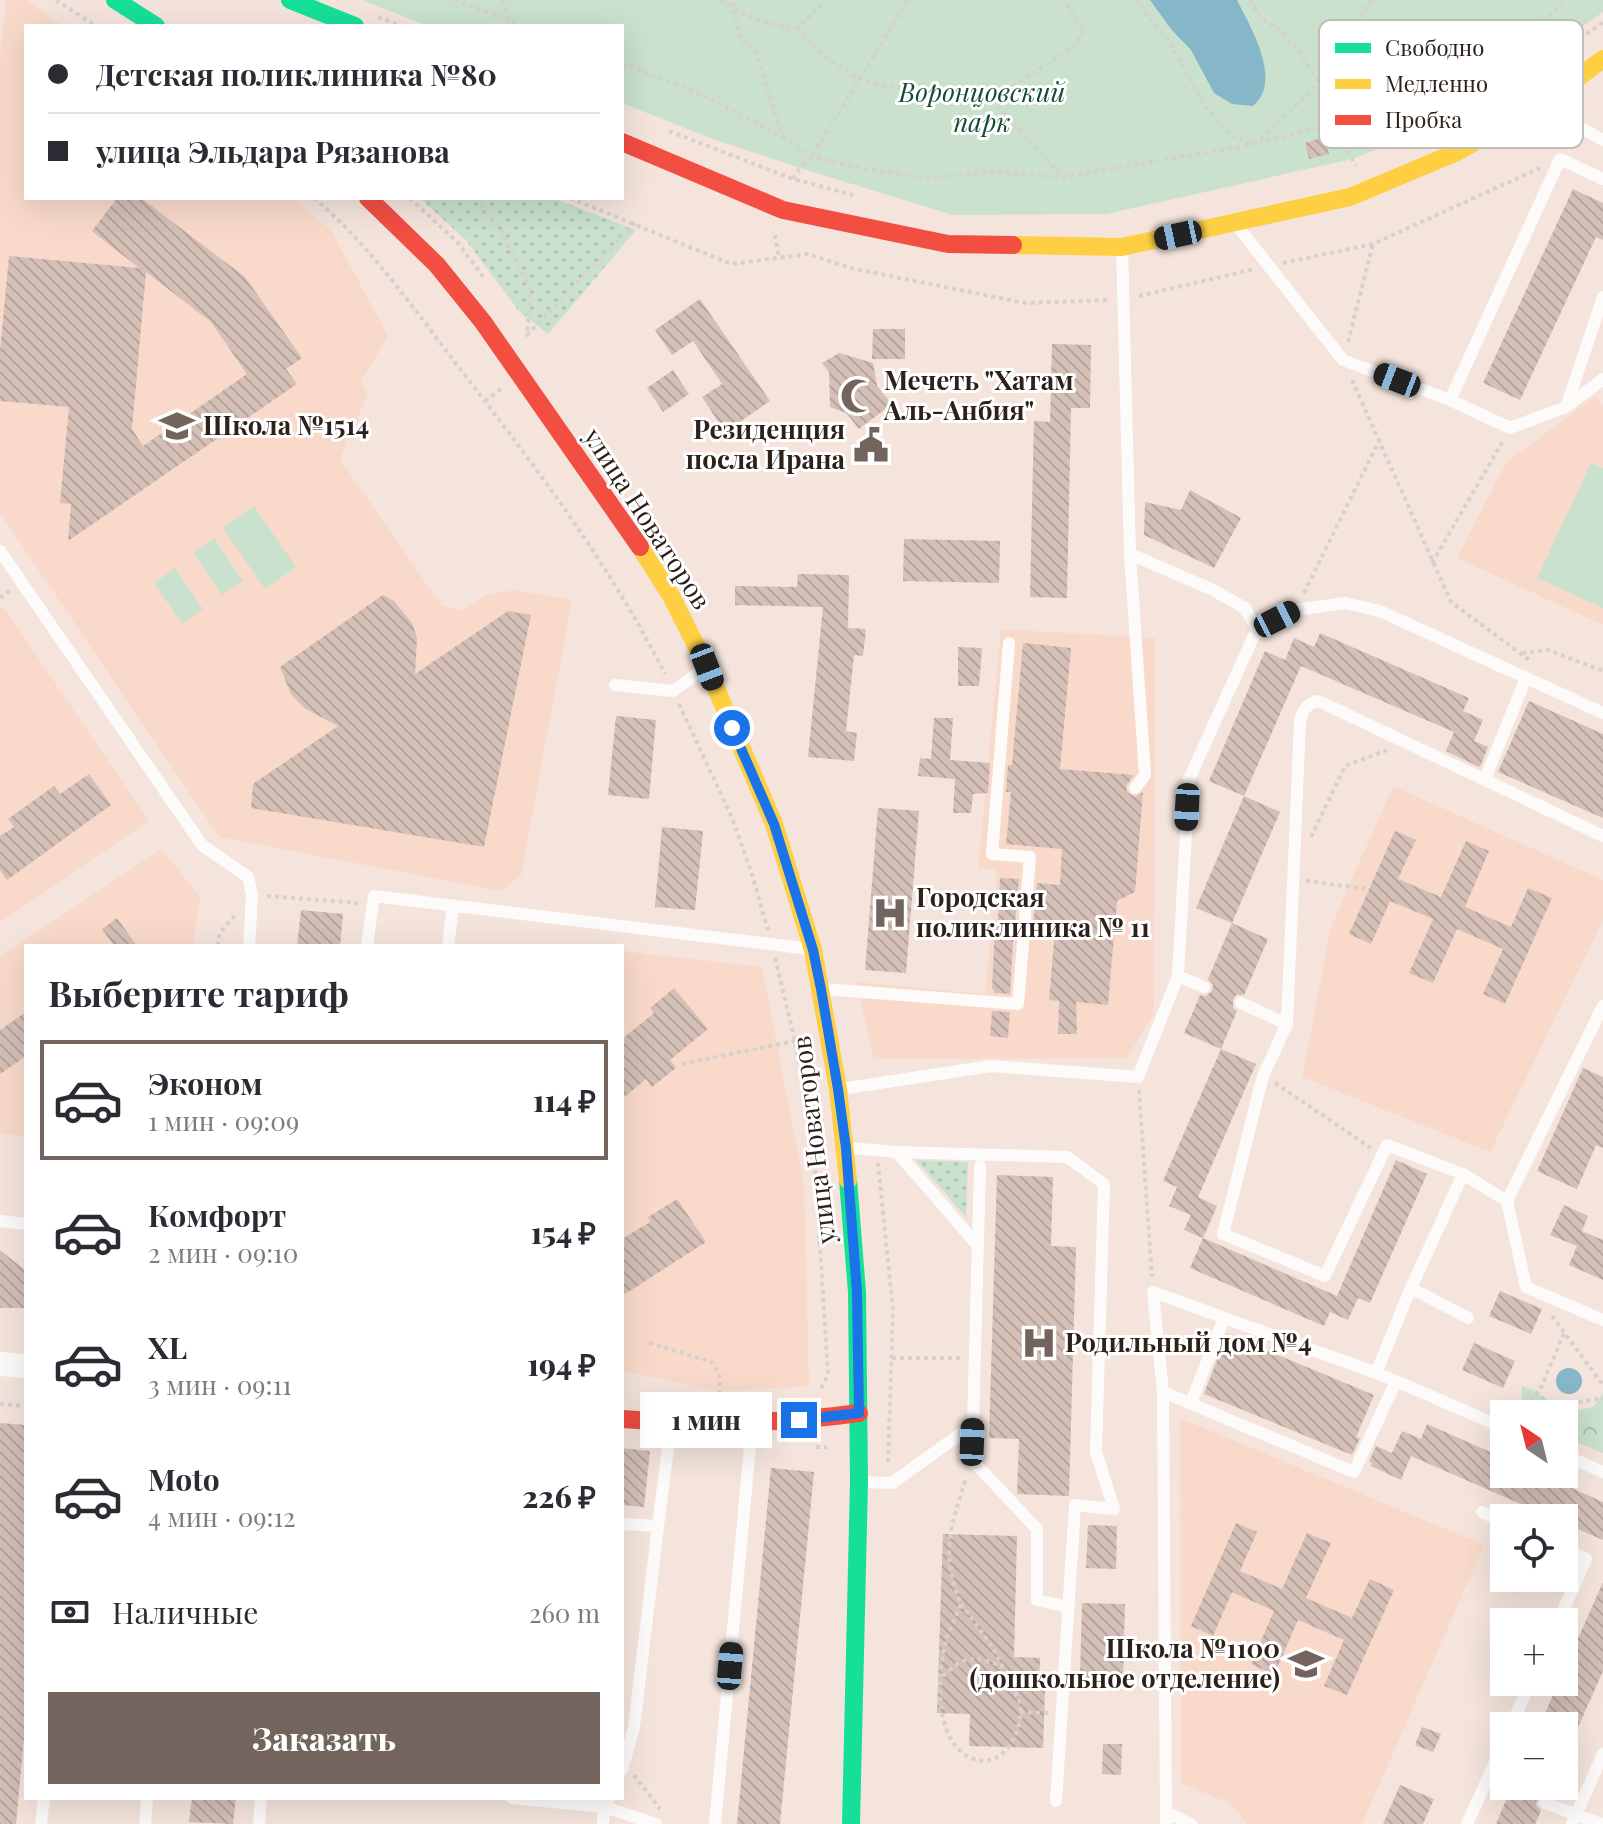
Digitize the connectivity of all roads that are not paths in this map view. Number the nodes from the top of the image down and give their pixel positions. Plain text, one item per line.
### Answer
1 (115, 0) edge
2 (290, 0) edge
3 (153, 24) edge
4 (350, 24) edge
5 (1603, 59) edge
6 (1583, 74) edge
7 (1583, 129) edge
8 (1603, 140) edge
9 (624, 143) edge
10 (1464, 148) edge
11 (1603, 179) edge
12 (370, 200) edge
13 (1235, 223) junction
14 (1122, 247) junction
15 (1603, 297) edge
16 (1603, 379) edge
17 (1450, 400) junction
18 (1566, 407) junction
19 (0, 551) edge
20 (1130, 554) junction
21 (1257, 629) junction
22 (1009, 643) dead end
23 (707, 667) junction
24 (1526, 678) junction
25 (615, 685) dead end
26 (1603, 713) edge
27 (1485, 779) junction
28 (1135, 788) dead end
29 (1603, 836) edge
30 (453, 906) junction
31 (249, 944) edge
32 (367, 944) edge
33 (448, 944) edge
34 (813, 950) junction
35 (1178, 976) junction
36 (1204, 987) dead end
37 (821, 989) junction
38 (1241, 1003) dead end
39 (1603, 1006) edge
40 (1287, 1024) junction
41 (838, 1089) junction
42 (846, 1148) junction
43 (897, 1152) junction
44 (980, 1166) dead end
45 (1463, 1174) junction
46 (1507, 1201) junction
47 (0, 1221) edge
48 (24, 1224) edge
49 (978, 1246) junction
50 (1411, 1288) junction
51 (1224, 1318) junction
52 (1468, 1318) dead end
53 (1603, 1320) edge
54 (0, 1364) edge
55 (24, 1366) edge
56 (1376, 1373) junction
57 (1396, 1381) junction
58 (1163, 1392) junction
59 (1191, 1403) junction
60 (859, 1413) junction
61 (624, 1419) edge
62 (1490, 1422) edge
63 (669, 1423) junction
64 (752, 1424) junction
65 (973, 1425) junction
66 (1578, 1461) edge
67 (1603, 1472) edge
68 (859, 1482) junction
69 (1482, 1512) dead end
70 (1490, 1516) edge
71 (624, 1524) edge
72 (658, 1526) junction
73 (1578, 1555) edge
74 (1578, 1577) edge
75 (1068, 1607) junction
76 (1603, 1754) edge
77 (624, 1766) edge
78 (1490, 1773) edge
79 (1487, 1780) junction
80 (1490, 1781) edge
81 (44, 1800) edge
82 (147, 1800) edge
83 (261, 1800) edge
84 (550, 1800) edge
85 (1056, 1801) dead end
86 (607, 1803) edge
87 (1545, 1803) dead end
88 (659, 1818) edge
89 (1167, 1818) edge
90 (1574, 1819) edge
91 (41, 1824) edge
92 (145, 1824) edge
93 (259, 1824) edge
94 (603, 1824) edge
95 (715, 1824) edge
96 (851, 1824) edge
97 (1191, 1824) edge
98 (1467, 1824) edge
99 (1601, 1824) edge

1 - 3 street
2 - 4 street
5 - 6 street
7 - 8 lane
9 - 14 street
10 - 13 street
11 - 17 lane
12 - 23 street, улица Новаторов
13 - 14 street
13 - 17 lane
14 - 20 lane
15 - 18 lane
16 - 18 lane
17 - 18 lane
19 - 31 lane
20 - 21 lane
20 - 28 lane
21 - 24 lane
21 - 35 lane
22 - 37 lane
23 - 25 lane
23 - 34 street, улица Новаторов
24 - 26 lane
24 - 27 lane
27 - 29 lane
27 - 40 lane
30 - 32 lane
30 - 33 lane
30 - 34 lane
34 - 37 street, улица Новаторов
35 - 36 lane
35 - 41 lane
37 - 41 street, улица Новаторов
38 - 40 lane
39 - 46 lane
40 - 45 lane
41 - 42 street, улица Новаторов
42 - 43 lane
42 - 60 street, улица Новаторов
43 - 49 lane
43 - 75 lane
44 - 49 lane
45 - 46 lane
45 - 50 lane
46 - 53 lane
47 - 48 lane
49 - 65 lane
50 - 52 lane
50 - 56 lane
51 - 56 lane
51 - 58 lane
51 - 59 lane
54 - 55 street
56 - 57 lane
57 - 59 lane
57 - 62 lane
58 - 59 lane
58 - 89 lane
60 - 64 street
60 - 68 street, улица Новаторов
61 - 63 street
63 - 64 street
63 - 72 lane
64 - 95 lane
65 - 68 lane
65 - 75 lane
66 - 67 lane
68 - 96 street, улица Новаторов
69 - 70 lane
71 - 72 lane
72 - 77 lane
73 - 74 lane
75 - 85 lane
76 - 90 lane
78 - 79 lane
79 - 80 lane
79 - 98 lane
81 - 91 lane
82 - 92 lane
83 - 93 lane
84 - 86 lane
86 - 88 lane
86 - 94 lane
87 - 90 lane
89 - 97 lane
90 - 99 lane

